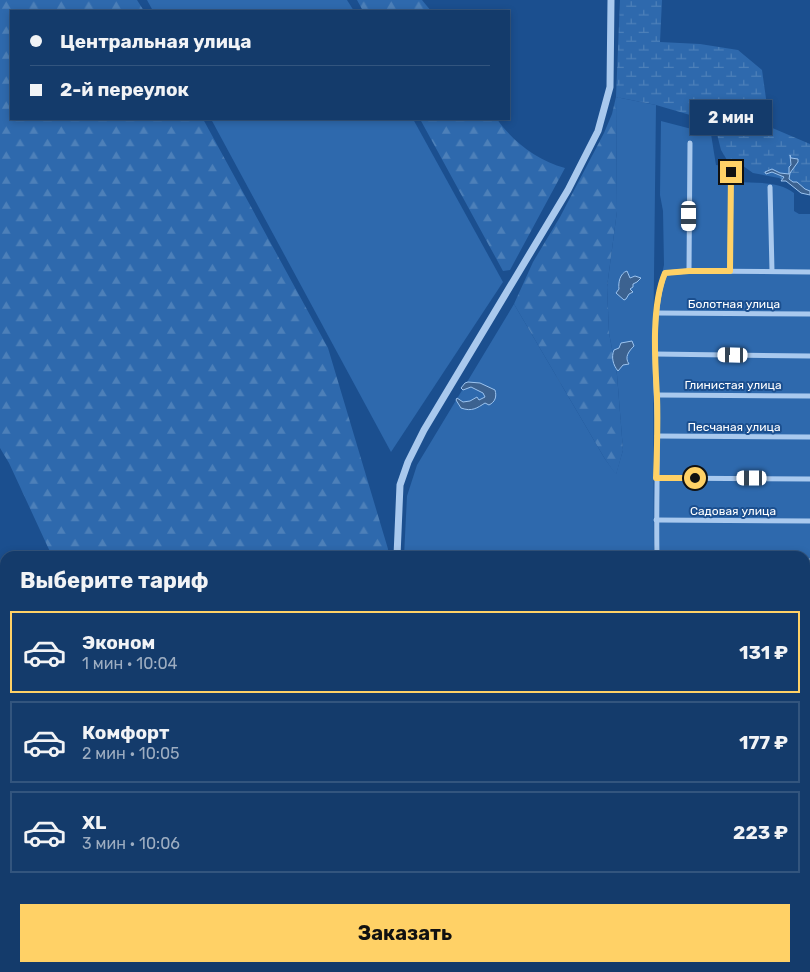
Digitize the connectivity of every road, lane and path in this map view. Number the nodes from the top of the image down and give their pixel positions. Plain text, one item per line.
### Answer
1 (611, 0) edge
2 (690, 143) dead end
3 (731, 172) dead end
4 (770, 187) dead end
5 (689, 271) junction
6 (730, 271) junction
7 (772, 271) junction
8 (810, 272) edge
9 (657, 313) junction
10 (810, 314) edge
11 (655, 354) junction
12 (810, 356) edge
13 (657, 395) junction
14 (810, 396) edge
15 (657, 436) junction
16 (810, 437) edge
17 (656, 478) junction
18 (810, 479) edge
19 (656, 520) junction
20 (810, 521) edge
21 (397, 551) edge
22 (657, 551) edge

1 - 21 street
2 - 5 street
3 - 6 street
4 - 7 street
5 - 6 street
5 - 9 street
6 - 7 street
7 - 8 street
9 - 10 street, Болотная улица
9 - 11 street
11 - 12 street
11 - 13 street
13 - 14 street, Глинистая улица
13 - 15 street
15 - 16 street, Песчаная улица
15 - 17 street
17 - 18 street
17 - 19 street
19 - 20 street, Садовая улица
19 - 22 street

